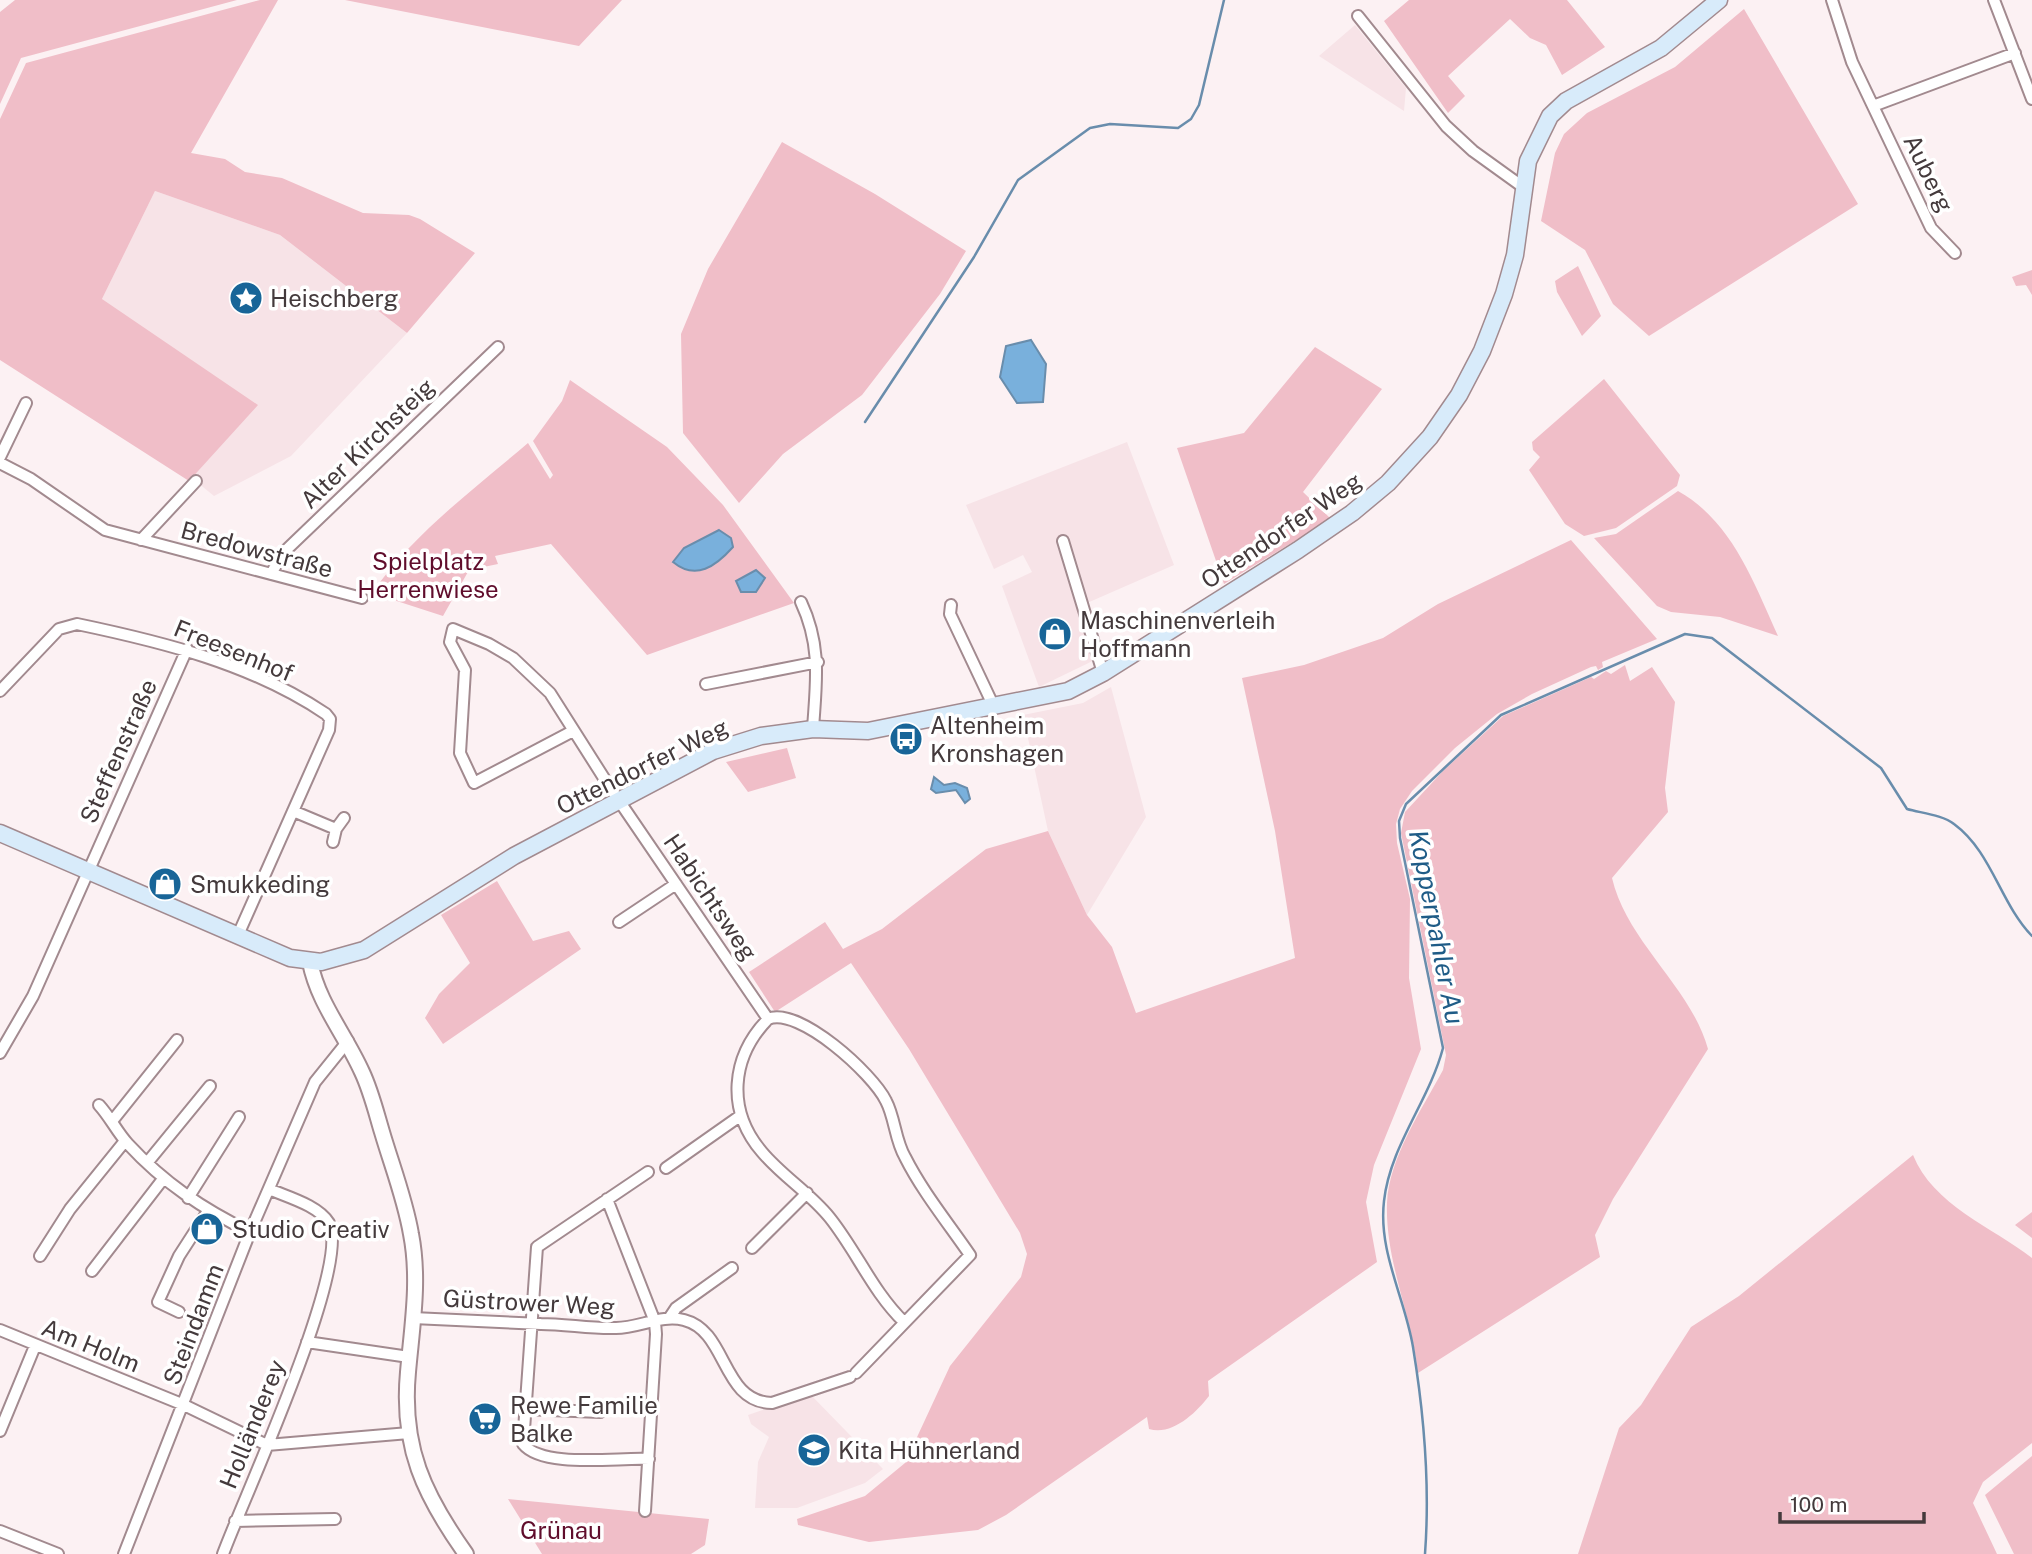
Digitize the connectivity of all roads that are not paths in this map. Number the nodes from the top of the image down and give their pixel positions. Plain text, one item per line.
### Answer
1 (1719, 0) edge
2 (1832, 0) edge
3 (1994, 0) edge
4 (1358, 16) dead end
5 (2015, 53) junction
6 (2032, 99) edge
7 (1873, 106) junction
8 (1524, 187) junction
9 (1955, 253) dead end
10 (498, 347) dead end
11 (26, 403) dead end
12 (0, 457) edge
13 (0, 463) edge
14 (197, 481) dead end
15 (141, 540) junction
16 (1063, 541) dead end
17 (271, 574) junction
18 (362, 598) dead end
19 (802, 602) dead end
20 (951, 605) dead end
21 (187, 649) junction
22 (818, 662) junction
23 (1103, 673) junction
24 (706, 684) dead end
25 (0, 691) edge
26 (994, 707) junction
27 (813, 729) junction
28 (573, 732) junction
29 (618, 800) junction
30 (293, 811) junction
31 (344, 818) dead end
32 (336, 829) junction
33 (0, 833) edge
34 (333, 842) dead end
35 (87, 869) junction
36 (677, 884) junction
37 (619, 922) dead end
38 (237, 935) junction
39 (310, 962) junction
40 (768, 1019) junction
41 (177, 1040) dead end
42 (348, 1041) junction
43 (0, 1053) edge
44 (210, 1086) dead end
45 (99, 1105) dead end
46 (740, 1116) junction
47 (239, 1117) dead end
48 (113, 1120) junction
49 (125, 1141) junction
50 (147, 1163) junction
51 (666, 1168) dead end
52 (648, 1172) dead end
53 (163, 1180) junction
54 (269, 1189) junction
55 (807, 1193) junction
56 (188, 1198) junction
57 (607, 1199) junction
58 (208, 1211) junction
59 (250, 1232) junction
60 (752, 1248) dead end
61 (40, 1256) dead end
62 (732, 1268) dead end
63 (92, 1271) dead end
64 (179, 1312) dead end
65 (670, 1317) junction
66 (413, 1318) junction
67 (655, 1322) junction
68 (904, 1322) junction
69 (530, 1324) junction
70 (0, 1330) edge
71 (307, 1342) junction
72 (35, 1346) junction
73 (409, 1357) junction
74 (184, 1405) junction
75 (524, 1409) junction
76 (600, 1412) dead end
77 (0, 1431) edge
78 (409, 1433) junction
79 (267, 1445) junction
80 (649, 1459) junction
81 (645, 1511) dead end
82 (335, 1519) dead end
83 (235, 1521) junction
84 (0, 1531) edge
85 (58, 1554) edge
86 (124, 1554) edge
87 (223, 1554) edge
88 (466, 1554) edge

1 - 8 main road, Ottendorfer Weg
2 - 7 street, Auberg
3 - 5 street
4 - 8 street
5 - 6 street
5 - 7 street
7 - 9 street, Auberg
8 - 23 main road, Ottendorfer Weg
10 - 17 street, Alter Kirchsteig
11 - 12 street
13 - 15 street, Bredowstraße
14 - 15 street, Bredowstraße
15 - 17 street, Bredowstraße
16 - 23 street
17 - 18 street, Bredowstraße
19 - 22 street
20 - 26 street
21 - 25 street, Freesenhof
21 - 30 street, Freesenhof
21 - 35 street, Steffenstraße
22 - 24 street
22 - 27 street
23 - 26 main road, Ottendorfer Weg
26 - 27 main road, Ottendorfer Weg
27 - 29 main road, Ottendorfer Weg
28 - 28 street, Habichtsweg
28 - 29 street, Habichtsweg
29 - 36 street, Habichtsweg
29 - 39 main road, Ottendorfer Weg
30 - 32 street
30 - 38 street
31 - 32 street
32 - 34 street
33 - 35 main road
35 - 38 main road
35 - 43 street, Steffenstraße
36 - 37 street
36 - 40 street, Habichtsweg
38 - 39 main road
39 - 42 street
40 - 46 street
40 - 68 street
41 - 48 street
42 - 54 street, Steindamm
42 - 66 street
44 - 50 street
45 - 48 street
46 - 51 street
46 - 55 street
47 - 56 street
48 - 49 street
49 - 50 street
49 - 61 street
50 - 53 street
52 - 57 street
53 - 56 street
53 - 63 street
54 - 59 street, Steindamm
54 - 71 street, Holländerey
55 - 60 street
55 - 68 street
56 - 58 street
57 - 67 street
57 - 69 street
58 - 59 street
58 - 64 street
59 - 74 street, Steindamm
62 - 65 street
65 - 67 street, Güstrower Weg
65 - 68 street
66 - 69 street, Güstrower Weg
66 - 73 street
67 - 69 street, Güstrower Weg
67 - 80 street
69 - 75 street
70 - 72 street, Am Holm
71 - 73 street, Holländerey
71 - 79 street, Holländerey
72 - 74 street, Am Holm
72 - 77 street
73 - 78 street
74 - 79 street, Am Holm
74 - 86 street, Steindamm
75 - 76 street
75 - 80 street
78 - 79 street
78 - 88 street
79 - 83 street, Holländerey
80 - 81 street
82 - 83 street, Holländerey
83 - 87 street, Holländerey
84 - 85 street

